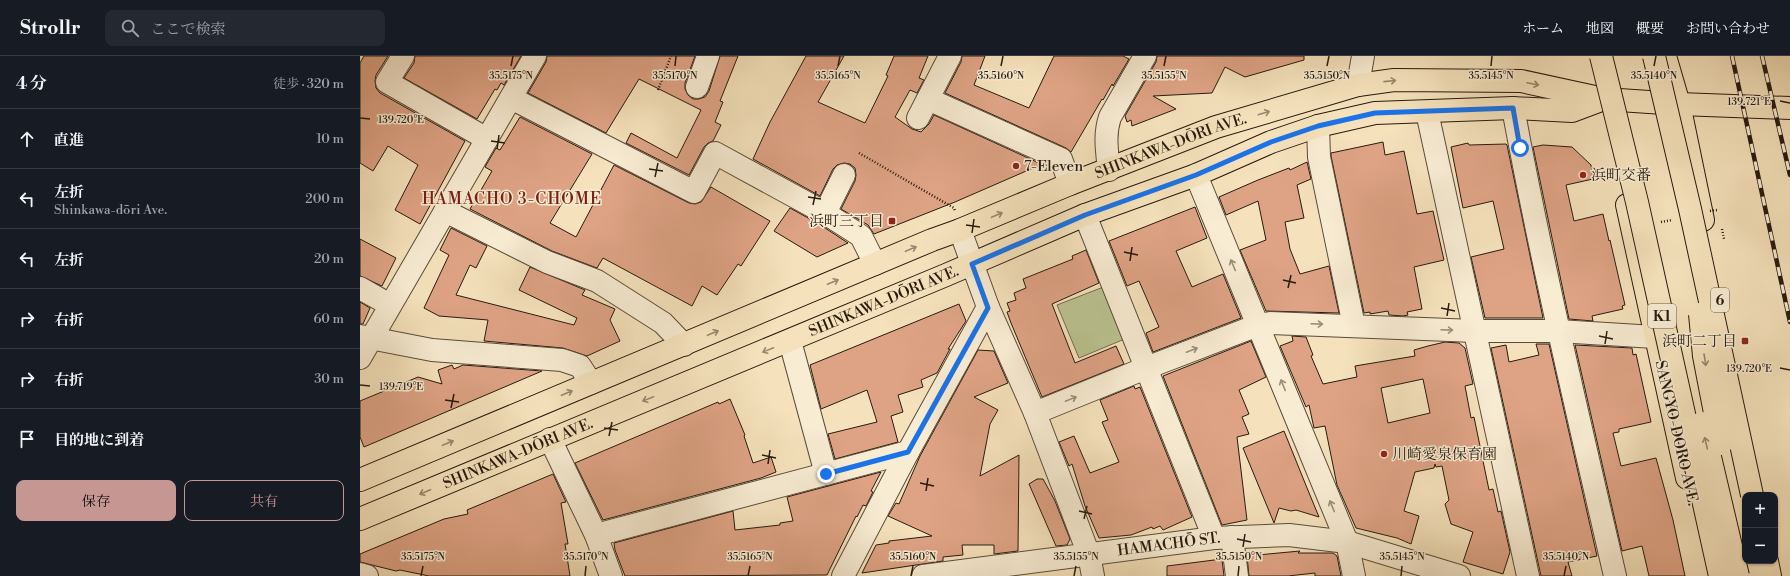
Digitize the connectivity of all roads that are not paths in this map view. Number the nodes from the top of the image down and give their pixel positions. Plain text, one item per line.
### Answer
1 (402, 56) edge
2 (535, 56) edge
3 (708, 56) edge
4 (950, 56) edge
5 (1144, 56) edge
6 (1363, 56) edge
7 (1592, 56) edge
8 (1601, 56) edge
9 (1654, 56) edge
10 (1665, 56) edge
11 (1358, 85) junction
12 (697, 87) dead end
13 (511, 98) junction
14 (928, 99) junction
15 (1604, 99) junction
16 (1678, 104) junction
17 (1513, 108) junction
18 (1790, 108) edge
19 (1427, 112) junction
20 (918, 118) dead end
21 (1318, 126) junction
22 (487, 139) junction
23 (1109, 170) junction
24 (844, 174) dead end
25 (1196, 175) junction
26 (1070, 184) junction
27 (1637, 202) junction
28 (445, 211) junction
29 (825, 213) junction
30 (1693, 213) junction
31 (1085, 215) junction
32 (960, 230) junction
33 (875, 264) junction
34 (972, 264) junction
35 (360, 288) edge
36 (390, 305) junction
37 (988, 308) junction
38 (1258, 325) junction
39 (1354, 326) junction
40 (1475, 331) junction
41 (1558, 331) junction
42 (366, 337) edge
43 (1655, 337) junction
44 (790, 341) junction
45 (684, 345) junction
46 (360, 358) edge
47 (1146, 368) junction
48 (591, 383) junction
49 (1035, 414) junction
50 (550, 439) junction
51 (908, 452) junction
52 (826, 474) junction
53 (360, 480) edge
54 (1751, 492) edge
55 (1761, 492) edge
56 (360, 519) edge
57 (596, 535) junction
58 (1742, 536) edge
59 (1223, 538) junction
60 (1347, 542) junction
61 (1089, 555) junction
62 (1749, 564) edge
63 (1768, 564) edge
64 (1777, 564) edge
65 (360, 574) edge
66 (367, 576) edge
67 (611, 576) edge
68 (843, 576) edge
69 (923, 576) edge
70 (1093, 576) edge
71 (1237, 576) edge
72 (1354, 576) edge
73 (1459, 576) edge
74 (1528, 576) edge
75 (1614, 576) edge
76 (1710, 576) edge
77 (1720, 576) edge
78 (1738, 576) edge
79 (1751, 576) edge
80 (1770, 576) edge
81 (1779, 576) edge

1 - 22 street
2 - 13 street
3 - 12 street
4 - 14 street
5 - 23 street
6 - 11 street
7 - 15 main road, SANGYO-DORO AVE.
8 - 27 main road, K1, bridge
9 - 30 main road, bridge
10 - 16 main road, 6
11 -> 15 main road, SHINKAWA-DŌRI AVE.
23 -> 11 main road, SHINKAWA-DŌRI AVE.
13 - 22 street
13 - 29 street
14 - 20 street
14 - 26 street
15 - 16 main road, SHINKAWA-DŌRI AVE.
15 - 17 main road, SHINKAWA-DŌRI AVE.
15 - 43 main road, SANGYO-DORO AVE.
16 - 18 main road, SHINKAWA-DŌRI AVE.
16 - 55 main road, 6
17 - 19 main road, SHINKAWA-DŌRI AVE.
17 - 41 street
19 - 21 main road, SHINKAWA-DŌRI AVE.
19 - 40 street
21 - 25 main road, SHINKAWA-DŌRI AVE.
21 - 39 street
22 - 28 street
23 - 26 main road, SHINKAWA-DŌRI AVE.
24 - 29 street
25 - 31 main road, SHINKAWA-DŌRI AVE.
38 -> 25 street
32 -> 26 main road, SHINKAWA-DŌRI AVE.
27 - 77 main road, K1, bridge
78 -> 27 main road, bridge
28 - 36 street
28 - 45 street
29 - 33 street
30 - 54 main road, bridge
30 -> 58 main road, bridge
31 - 34 main road, SHINKAWA-DŌRI AVE.
31 - 47 street
33 -> 32 main road, SHINKAWA-DŌRI AVE.
32 - 34 street
45 -> 33 main road, SHINKAWA-DŌRI AVE.
34 - 37 street
34 - 44 main road, SHINKAWA-DŌRI AVE.
35 - 36 street
36 - 42 street
37 - 49 street
37 - 51 street
38 -> 39 street
47 -> 38 street
60 -> 38 street
39 -> 40 street
40 - 41 street
40 - 74 street
41 - 43 street
41 - 75 street
42 - 46 street
42 - 48 street
43 - 76 main road, SANGYO-DORO AVE.
44 -> 50 main road, SHINKAWA-DŌRI AVE.
44 - 52 street
45 - 48 main road, SHINKAWA-DŌRI AVE.
49 -> 47 street
47 - 59 street
53 -> 48 main road, SHINKAWA-DŌRI AVE.
49 - 61 street
50 -> 56 main road, SHINKAWA-DŌRI AVE.
50 - 57 street
51 - 52 street
51 - 68 street
52 - 57 street
57 - 67 street
59 - 60 street, HAMACHŌ ST.
59 - 61 street, HAMACHŌ ST.
59 - 71 street
60 - 72 street
60 - 73 street, HAMACHŌ ST.
61 - 69 street, HAMACHŌ ST.
61 - 70 street
62 - 79 main road
63 - 80 main road
64 - 81 main road
65 - 66 street

